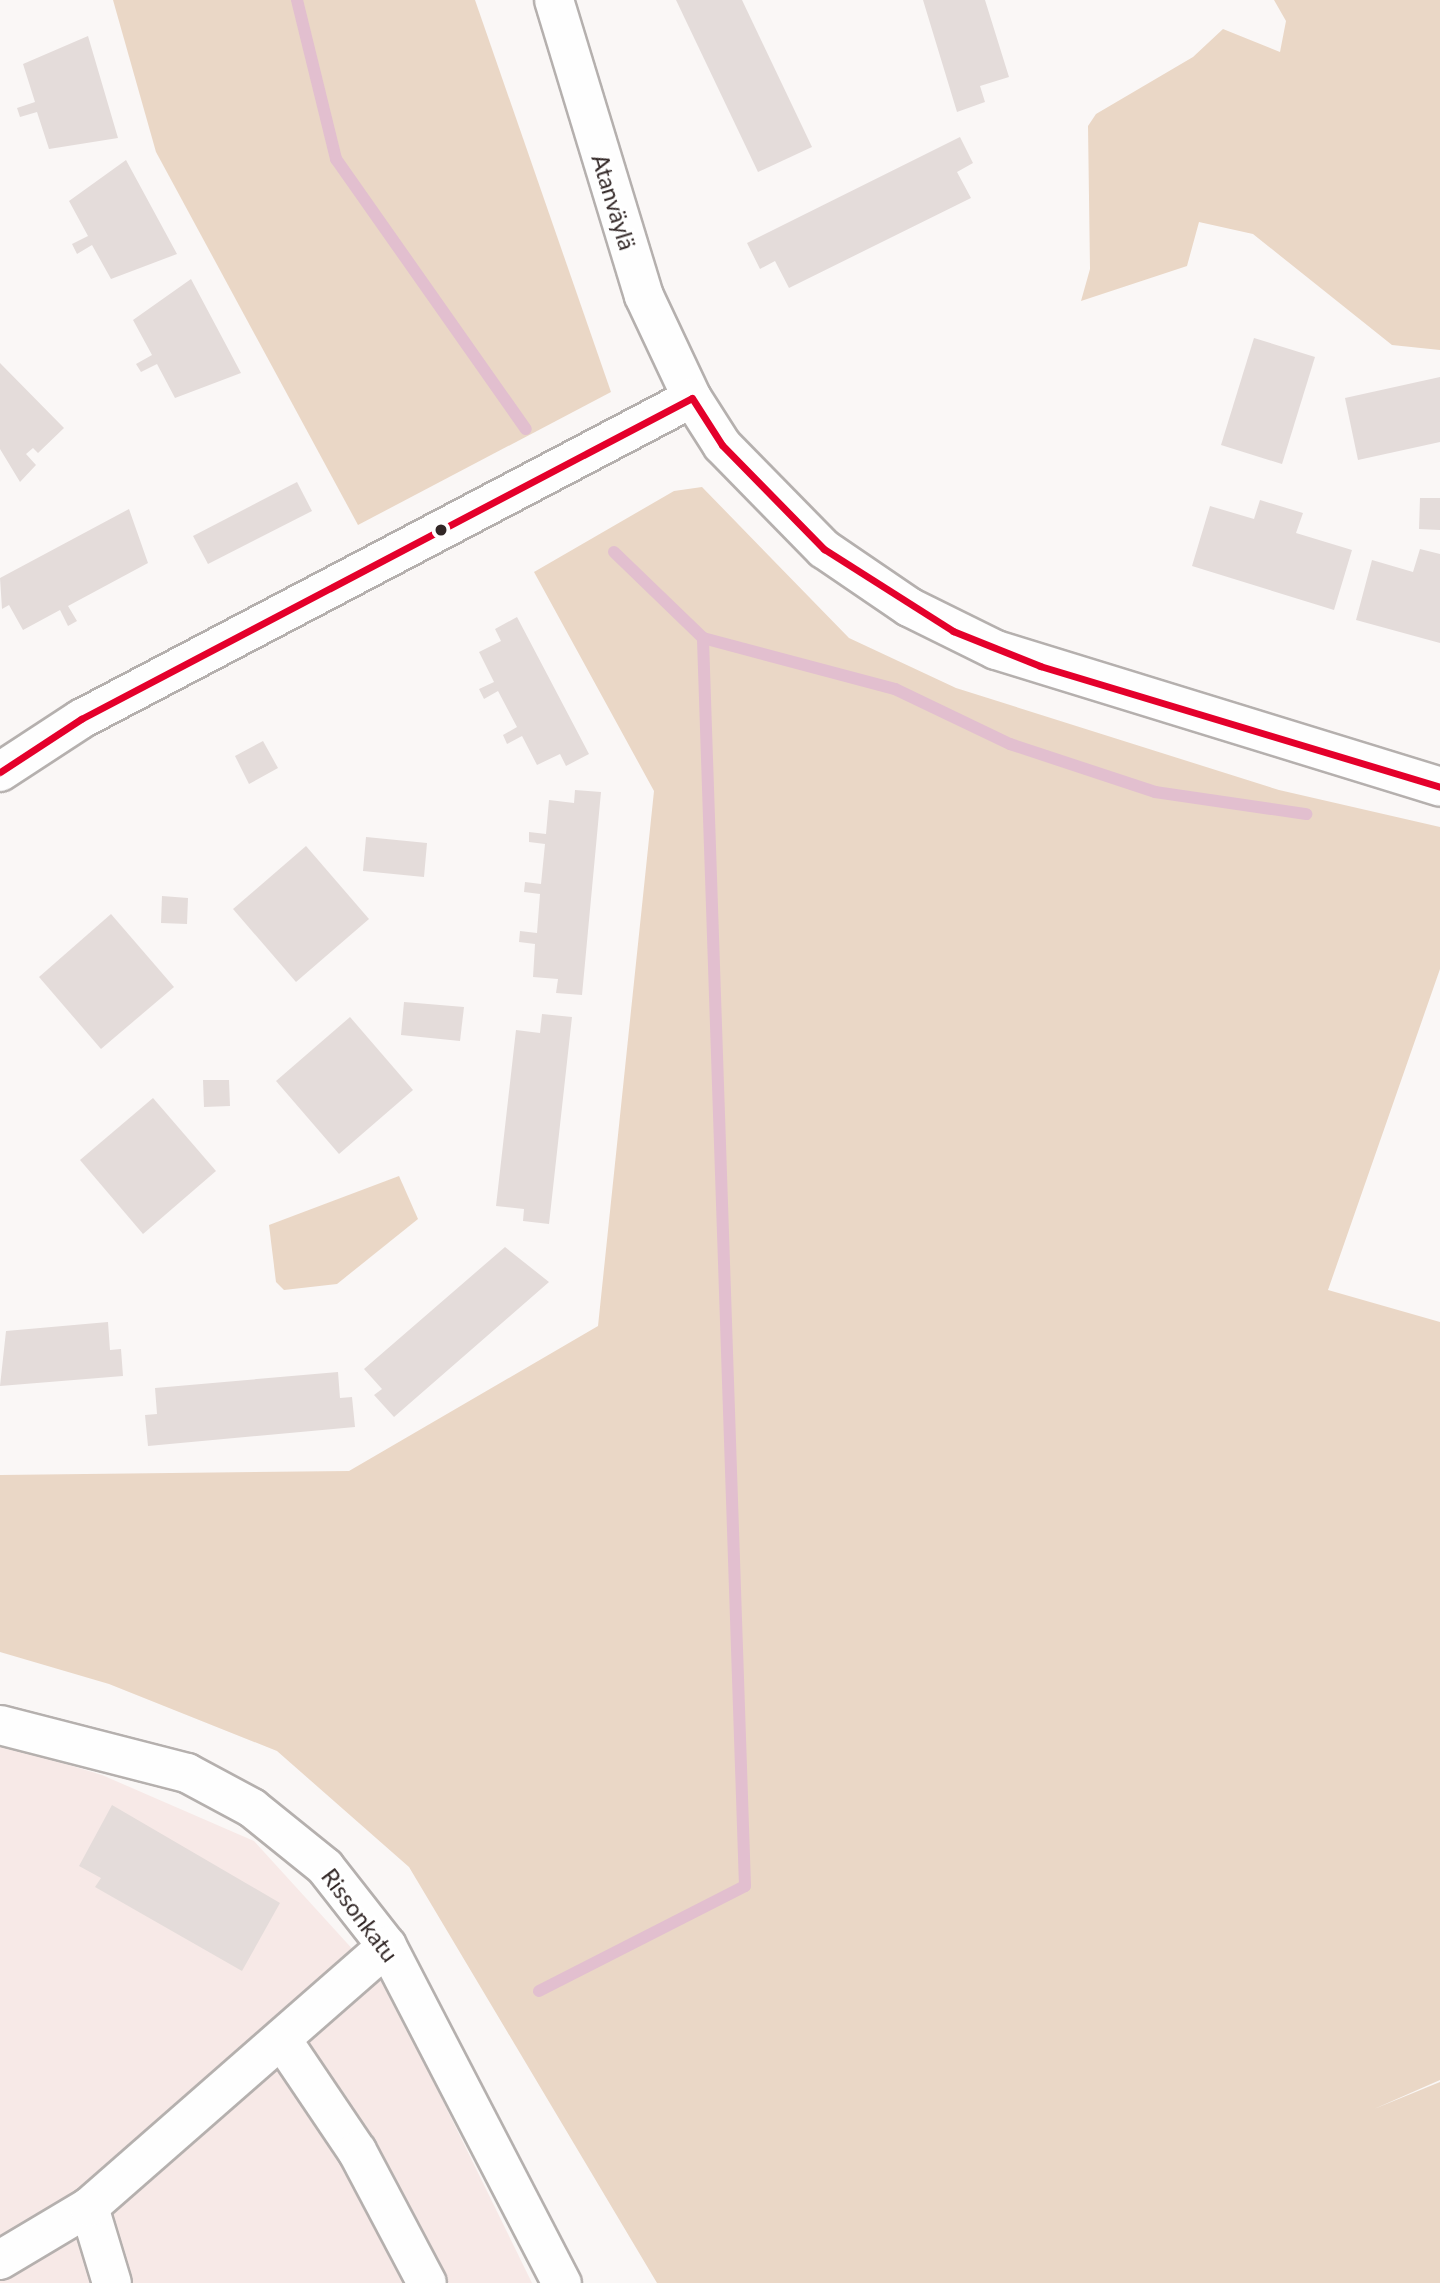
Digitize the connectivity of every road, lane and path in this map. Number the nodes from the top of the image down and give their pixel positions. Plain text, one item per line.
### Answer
1 (554, 0) edge
2 (692, 398) junction
3 (0, 772) edge
4 (1440, 787) edge
5 (0, 1725) edge
6 (387, 1945) junction
7 (282, 2040) junction
8 (89, 2207) junction
9 (0, 2260) edge
10 (112, 2283) edge
11 (427, 2283) edge
12 (562, 2283) edge

1 - 2 street, Atanväylä
2 - 3 street
2 - 4 street, Atanväylä
5 - 6 street, Rissonkatu
6 - 7 street
6 - 12 street, Rissonkatu
7 - 8 street
7 - 11 street
8 - 9 street
8 - 10 street

